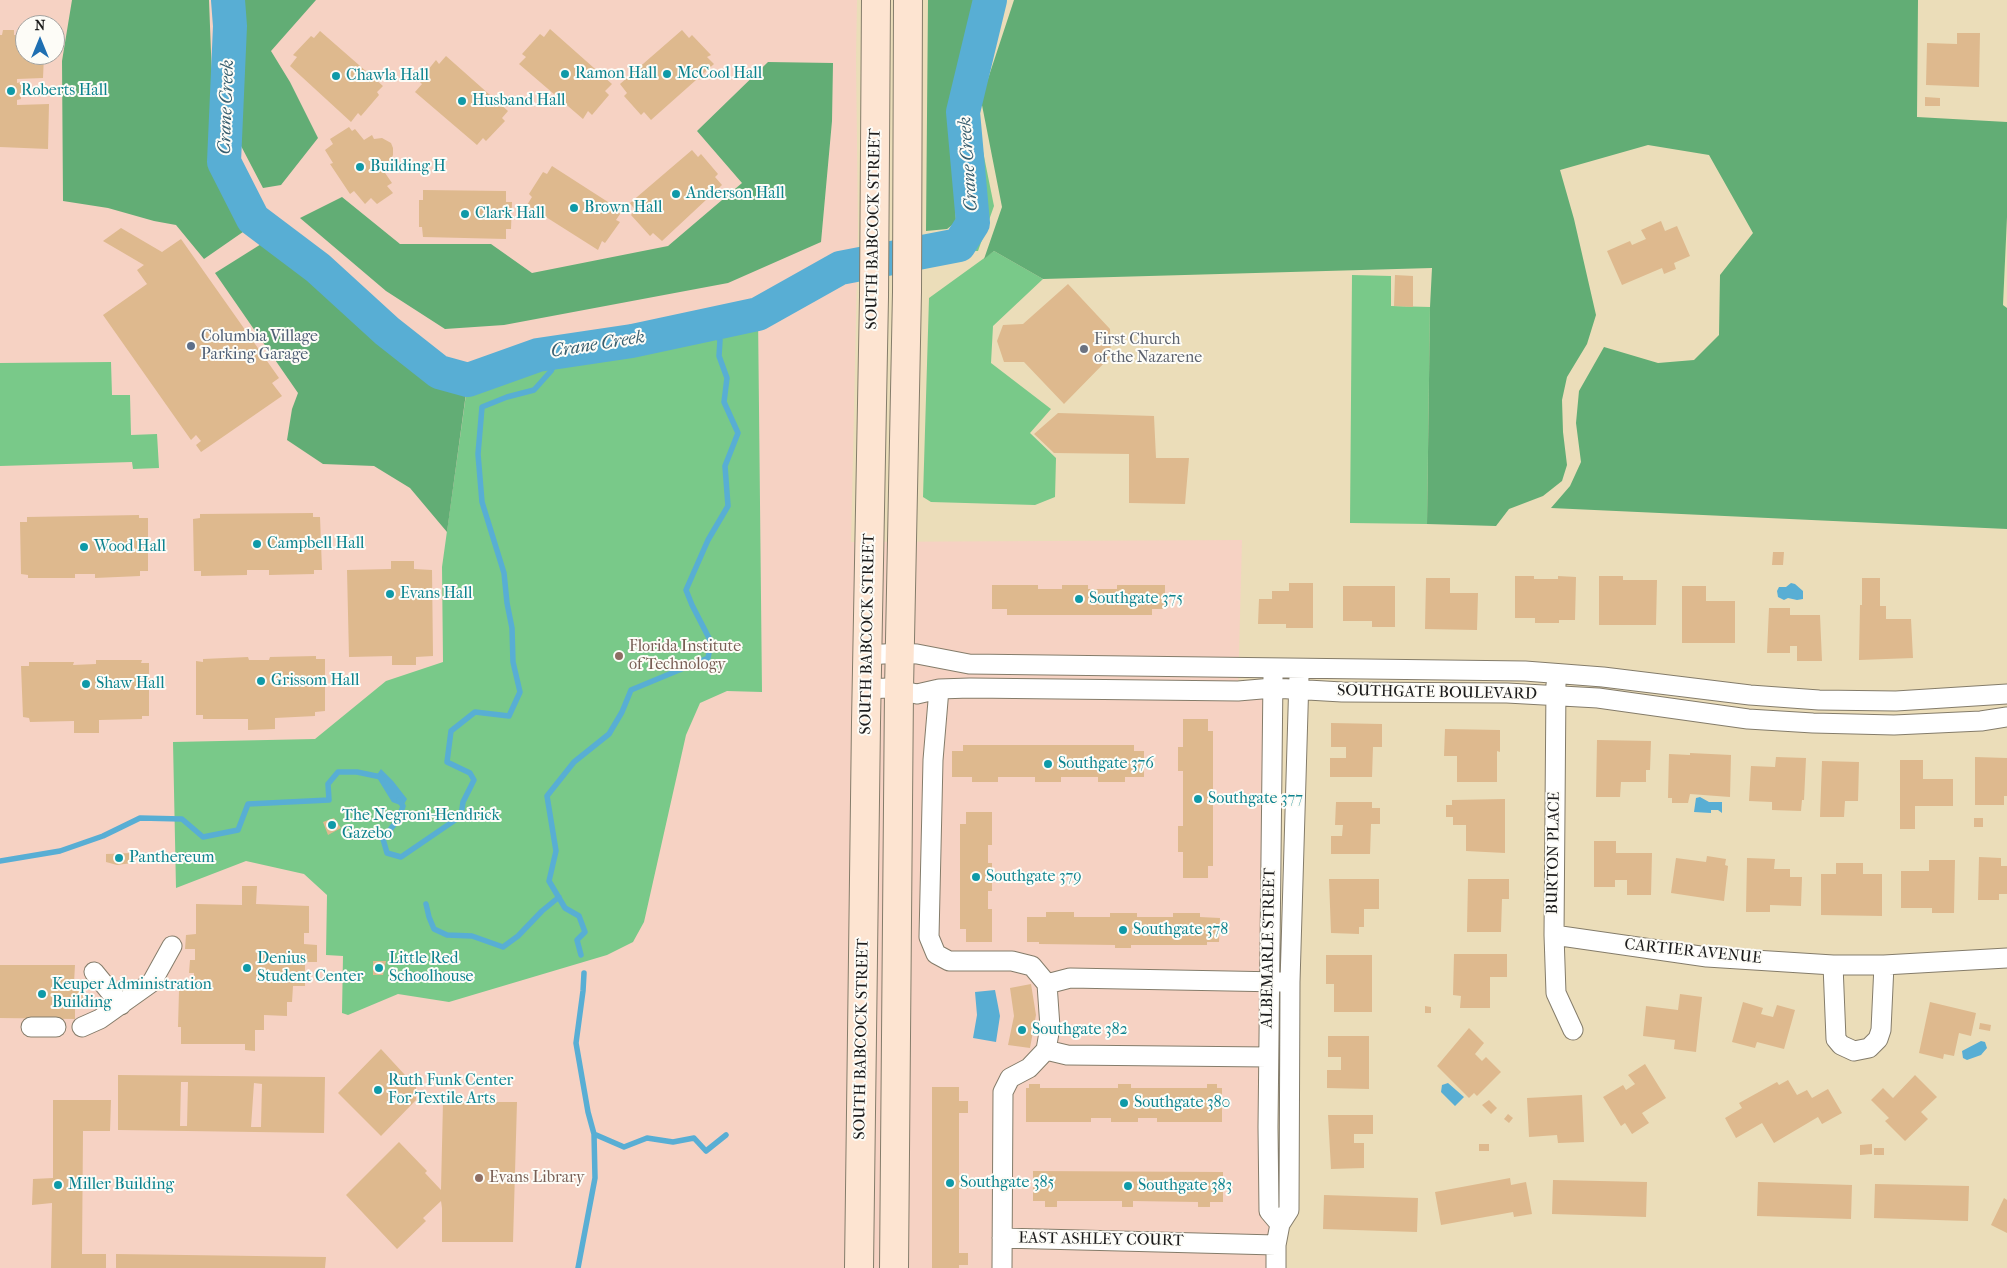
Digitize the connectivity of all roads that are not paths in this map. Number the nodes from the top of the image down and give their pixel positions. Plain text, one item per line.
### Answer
1 (876, 0) edge
2 (908, 0) edge
3 (900, 652) junction
4 (867, 655) junction
5 (1273, 668) junction
6 (1300, 668) junction
7 (1556, 672) junction
8 (1273, 688) junction
9 (866, 689) junction
10 (900, 689) junction
11 (939, 689) junction
12 (1299, 690) junction
13 (2007, 694) edge
14 (1556, 695) junction
15 (2007, 717) edge
16 (1272, 755) junction
17 (1296, 755) junction
18 (1270, 875) junction
19 (1294, 875) junction
20 (1554, 934) junction
21 (172, 946) dead end
22 (2007, 958) edge
23 (1833, 965) junction
24 (1884, 965) junction
25 (94, 972) dead end
26 (1268, 981) junction
27 (1290, 982) junction
28 (1048, 984) junction
29 (121, 1005) junction
30 (31, 1027) dead end
31 (56, 1027) dead end
32 (82, 1027) dead end
33 (1573, 1030) dead end
34 (1290, 1048) junction
35 (1046, 1050) junction
36 (1268, 1053) junction
37 (1290, 1142) junction
38 (1268, 1143) junction
39 (1280, 1224) junction
40 (1002, 1238) junction
41 (1276, 1244) junction
42 (859, 1268) edge
43 (894, 1268) edge
44 (1002, 1268) edge
45 (1276, 1268) edge

1 - 4 main road, SOUTH BABCOCK STREET
2 - 3 main road, SOUTH BABCOCK STREET
3 - 4 street, SOUTHGATE BOULEVARD
3 - 5 street, SOUTHGATE BOULEVARD
3 - 10 main road, SOUTH BABCOCK STREET
4 - 9 main road, SOUTH BABCOCK STREET
5 - 6 street, SOUTHGATE BOULEVARD
5 - 8 street, ALBEMARLE STREET
6 - 7 street, SOUTHGATE BOULEVARD
6 - 12 street, ALBEMARLE STREET
7 - 13 street, SOUTHGATE BOULEVARD
7 - 14 street, BURTON PLACE
8 - 11 street, SOUTHGATE BOULEVARD
8 - 12 street, SOUTHGATE BOULEVARD
8 - 16 street, ALBEMARLE STREET
9 - 10 street, SOUTHGATE BOULEVARD
9 - 42 main road, SOUTH BABCOCK STREET
10 - 11 street, SOUTHGATE BOULEVARD
10 - 43 main road, SOUTH BABCOCK STREET
11 - 28 street
12 - 14 street, SOUTHGATE BOULEVARD
12 - 17 street, ALBEMARLE STREET
14 - 15 street, SOUTHGATE BOULEVARD
14 - 20 street, BURTON PLACE
16 - 17 street
16 - 18 street, ALBEMARLE STREET
17 - 19 street, ALBEMARLE STREET
18 - 19 street
18 - 26 street, ALBEMARLE STREET
19 - 27 street, ALBEMARLE STREET
20 - 23 street, CARTIER AVENUE
20 - 33 street, BURTON PLACE
21 - 29 street
22 - 24 street, CARTIER AVENUE
23 - 24 street, CARTIER AVENUE
23 - 24 street
25 - 29 street
26 - 27 street
26 - 28 street
26 - 36 street, ALBEMARLE STREET
27 - 34 street, ALBEMARLE STREET
28 - 35 street
29 - 32 street
30 - 31 street
34 - 36 street
34 - 37 street, ALBEMARLE STREET
35 - 36 street
35 - 40 street, EAST ASHLEY COURT
36 - 38 street, ALBEMARLE STREET
37 - 38 street
37 - 39 street, ALBEMARLE STREET
38 - 39 street, ALBEMARLE STREET
39 - 41 street, ALBEMARLE STREET
40 - 41 street, EAST ASHLEY COURT
40 - 44 street
41 - 45 street, ALBEMARLE STREET

